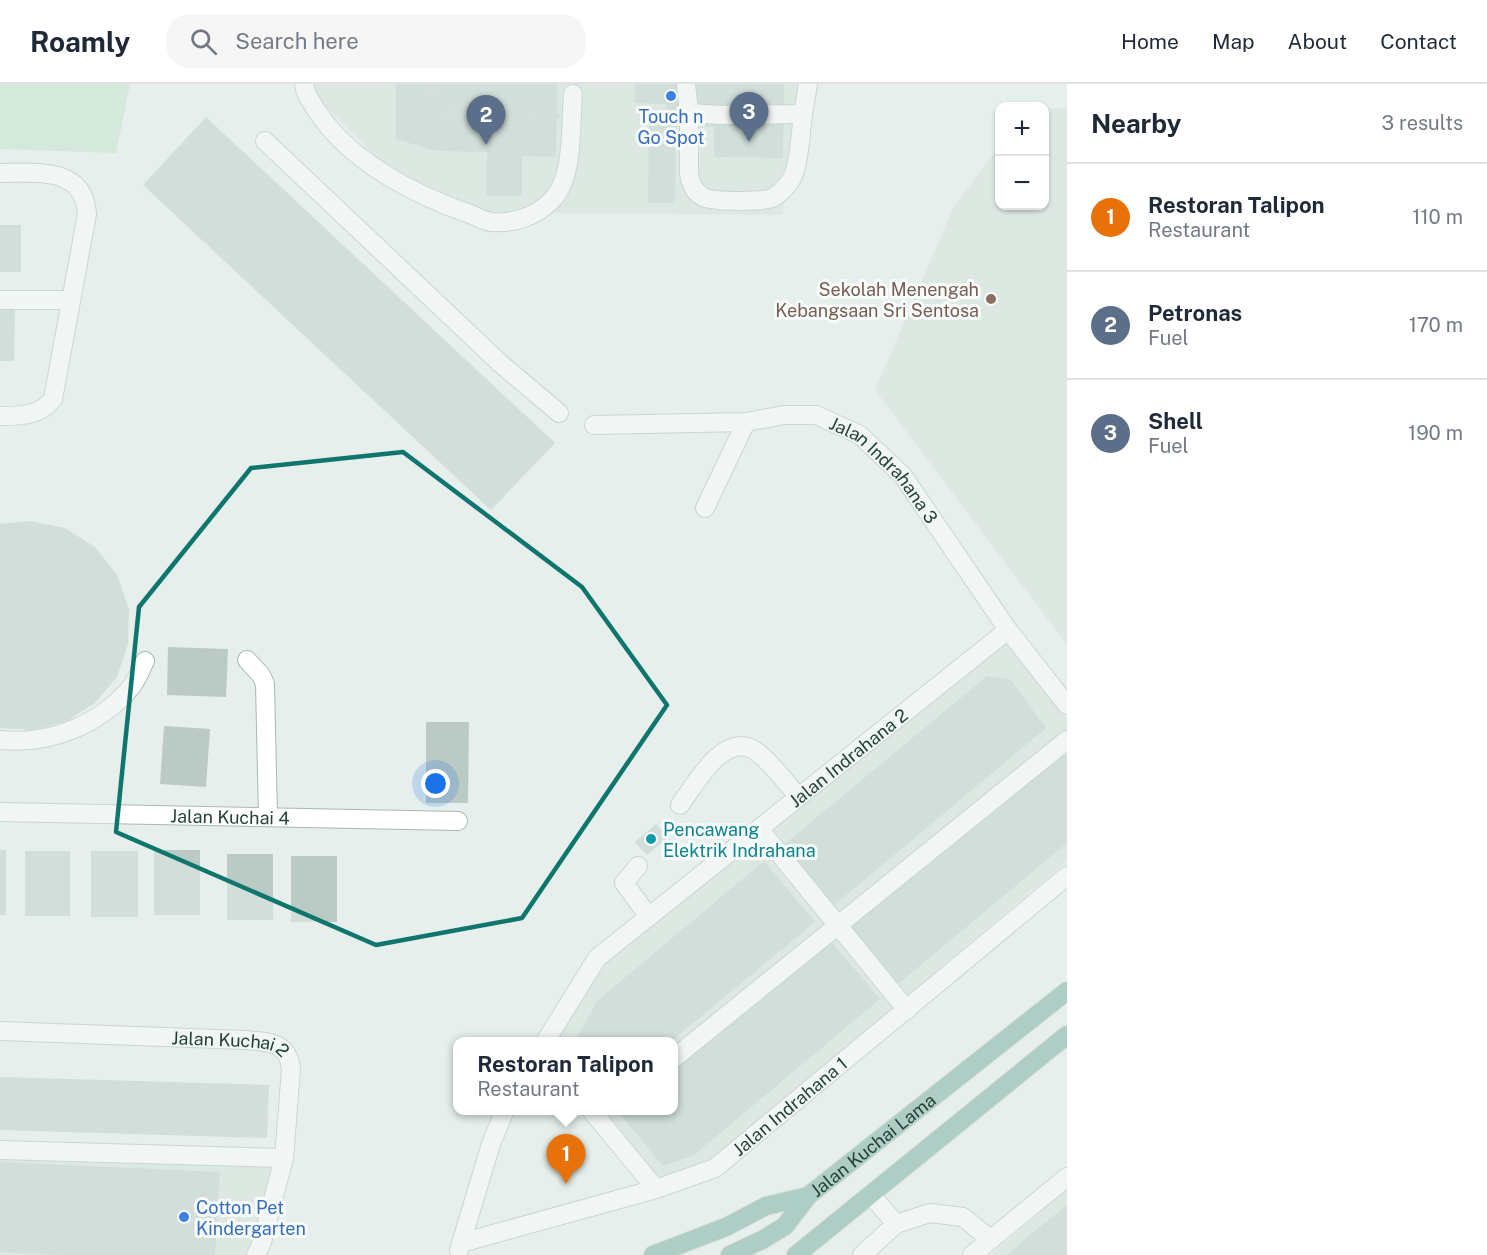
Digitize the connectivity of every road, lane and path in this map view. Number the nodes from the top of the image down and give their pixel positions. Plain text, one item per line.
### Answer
1 (304, 84) edge
2 (686, 84) edge
3 (808, 84) edge
4 (573, 89) edge
5 (556, 110) tunnel mouth
6 (689, 112) junction
7 (803, 114) junction
8 (265, 141) dead end
9 (0, 173) edge
10 (0, 300) edge
11 (70, 300) junction
12 (559, 413) dead end
13 (0, 416) edge
14 (746, 422) junction
15 (594, 425) dead end
16 (705, 508) dead end
17 (1008, 630) junction
18 (247, 660) dead end
19 (145, 661) dead end
20 (1067, 705) edge
21 (0, 740) edge
22 (1067, 740) edge
23 (798, 796) junction
24 (680, 805) dead end
25 (0, 812) edge
26 (268, 817) junction
27 (458, 821) dead end
28 (760, 830) junction
29 (638, 866) dead end
30 (1067, 876) edge
31 (649, 918) junction
32 (838, 925) junction
33 (1067, 991) edge
34 (907, 1010) junction
35 (0, 1031) edge
36 (1067, 1035) edge
37 (548, 1037) edge
38 (678, 1055) edge
39 (504, 1115) edge
40 (600, 1115) edge
41 (0, 1150) edge
42 (284, 1158) junction
43 (1067, 1177) edge
44 (656, 1189) junction
45 (871, 1195) junction
46 (808, 1196) junction
47 (896, 1224) junction
48 (991, 1240) junction
49 (460, 1249) edge
50 (256, 1255) edge
51 (653, 1255) edge
52 (730, 1255) edge
53 (797, 1255) edge
54 (862, 1255) edge
55 (972, 1255) edge

1 - 4 street
2 - 6 street
3 - 7 street
4 - 5 street
6 - 7 street
6 - 7 street
8 - 12 street
9 - 11 street
10 - 11 street
11 - 13 street
14 - 15 street, Jalan Indrahana 3
14 - 16 street
14 - 17 street, Jalan Indrahana 3
17 - 20 street, Jalan Indrahana 3
17 - 23 street, Jalan Indrahana 2
18 - 26 street
19 - 21 street
22 - 32 street
23 - 24 street
23 - 28 street, Jalan Indrahana 2
25 - 26 street, Jalan Kuchai 4
26 - 27 street, Jalan Kuchai 4
28 - 31 street, Jalan Indrahana 2
28 - 32 street
29 - 31 street
30 - 34 street, Jalan Indrahana 1
31 - 37 street, Jalan Indrahana 2
32 - 34 street
32 - 38 street
33 - 46 main road, Jalan Kuchai Lama
34 - 44 street, Jalan Indrahana 1
35 - 42 street, Jalan Kuchai 2
36 - 45 main road, Jalan Kuchai Lama
39 - 49 street
40 - 44 street
41 - 42 street
42 - 50 street, Jalan Kuchai 2
43 - 48 street
44 - 49 street, Jalan Indrahana 1
45 - 47 street
45 - 53 main road, Jalan Kuchai Lama
46 - 51 main road, Jalan Kuchai Lama
46 - 52 main road
47 - 48 street
47 - 54 street
48 - 55 street

